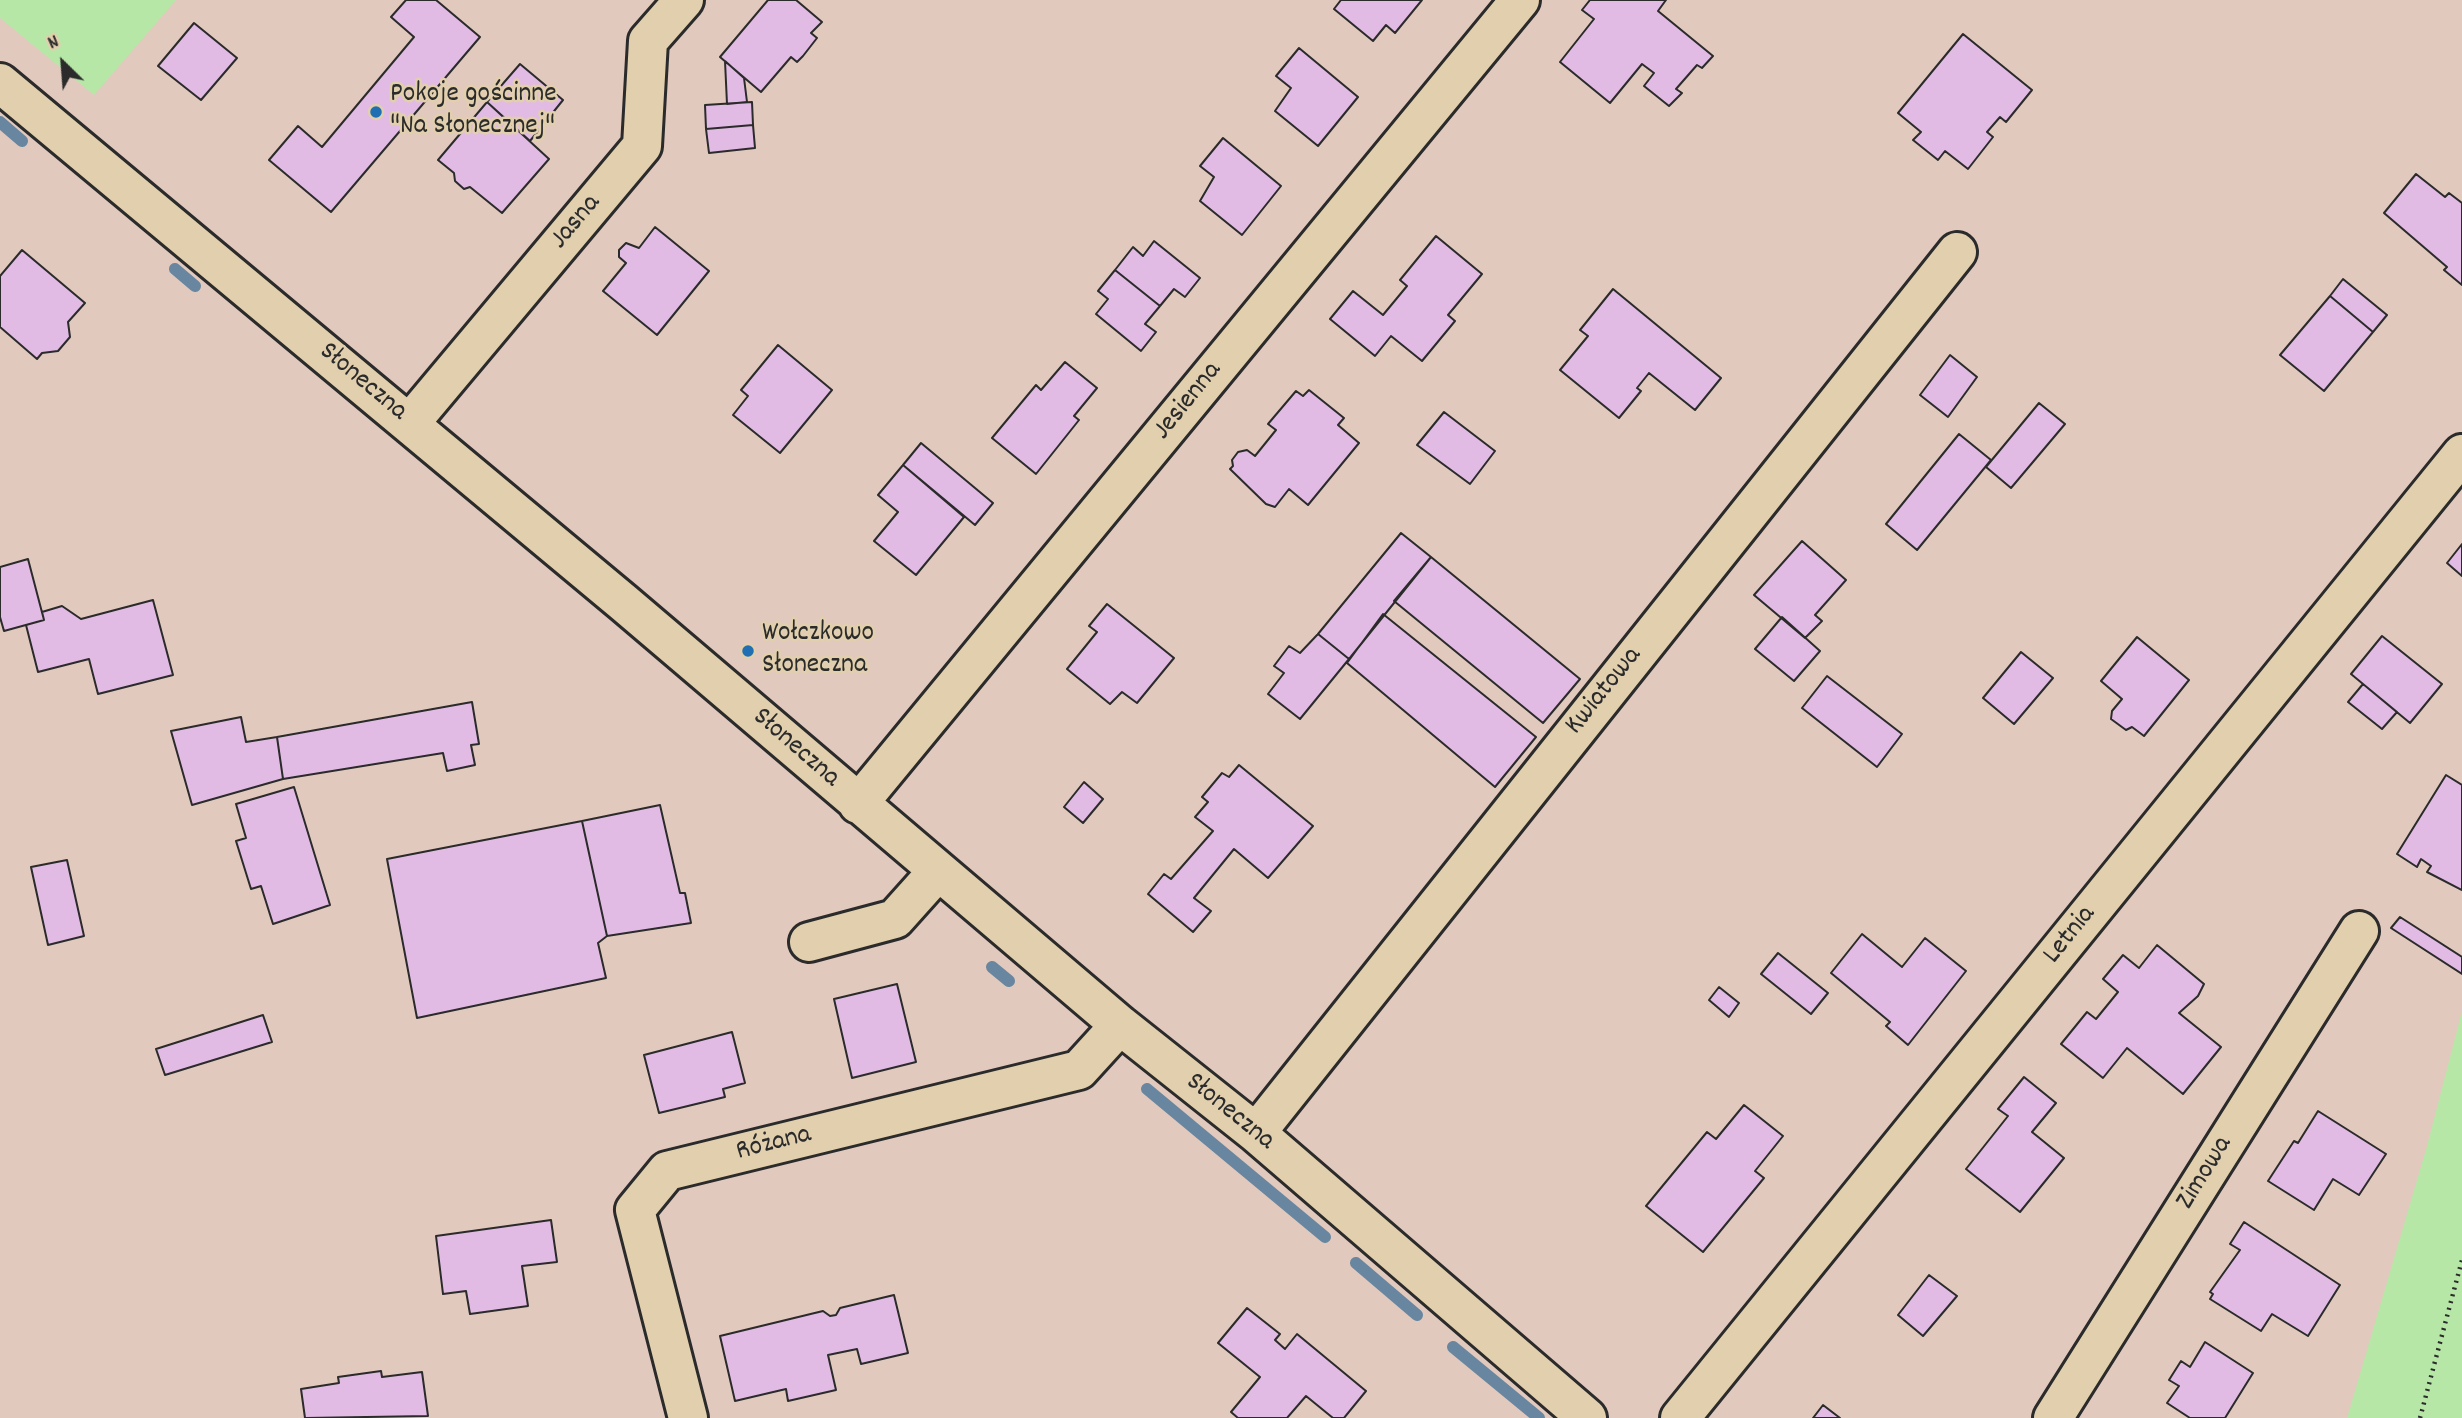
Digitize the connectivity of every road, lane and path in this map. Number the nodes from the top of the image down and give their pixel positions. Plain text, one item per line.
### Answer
1 (684, 0) edge
2 (1520, 0) edge
3 (0, 83) edge
4 (1956, 252) dead end
5 (410, 423) junction
6 (2462, 454) edge
7 (858, 804) junction
8 (938, 871) junction
9 (2359, 931) dead end
10 (809, 942) dead end
11 (1120, 1025) junction
12 (1256, 1133) junction
13 (2462, 1261) edge
14 (688, 1418) edge
15 (1587, 1418) edge
16 (1680, 1418) edge
17 (2053, 1418) edge
18 (2420, 1418) edge

1 - 5 street, Jasna
2 - 7 street, Jesienna
3 - 5 street, Słoneczna
4 - 12 street, Kwiatowa
5 - 7 street, Słoneczna
6 - 16 street, Letnia
7 - 8 street, Słoneczna
8 - 10 street
8 - 11 street, Słoneczna
9 - 17 street, Zimowa
11 - 12 street, Słoneczna
11 - 14 street, Różana
12 - 15 street, Słoneczna
13 - 18 path

